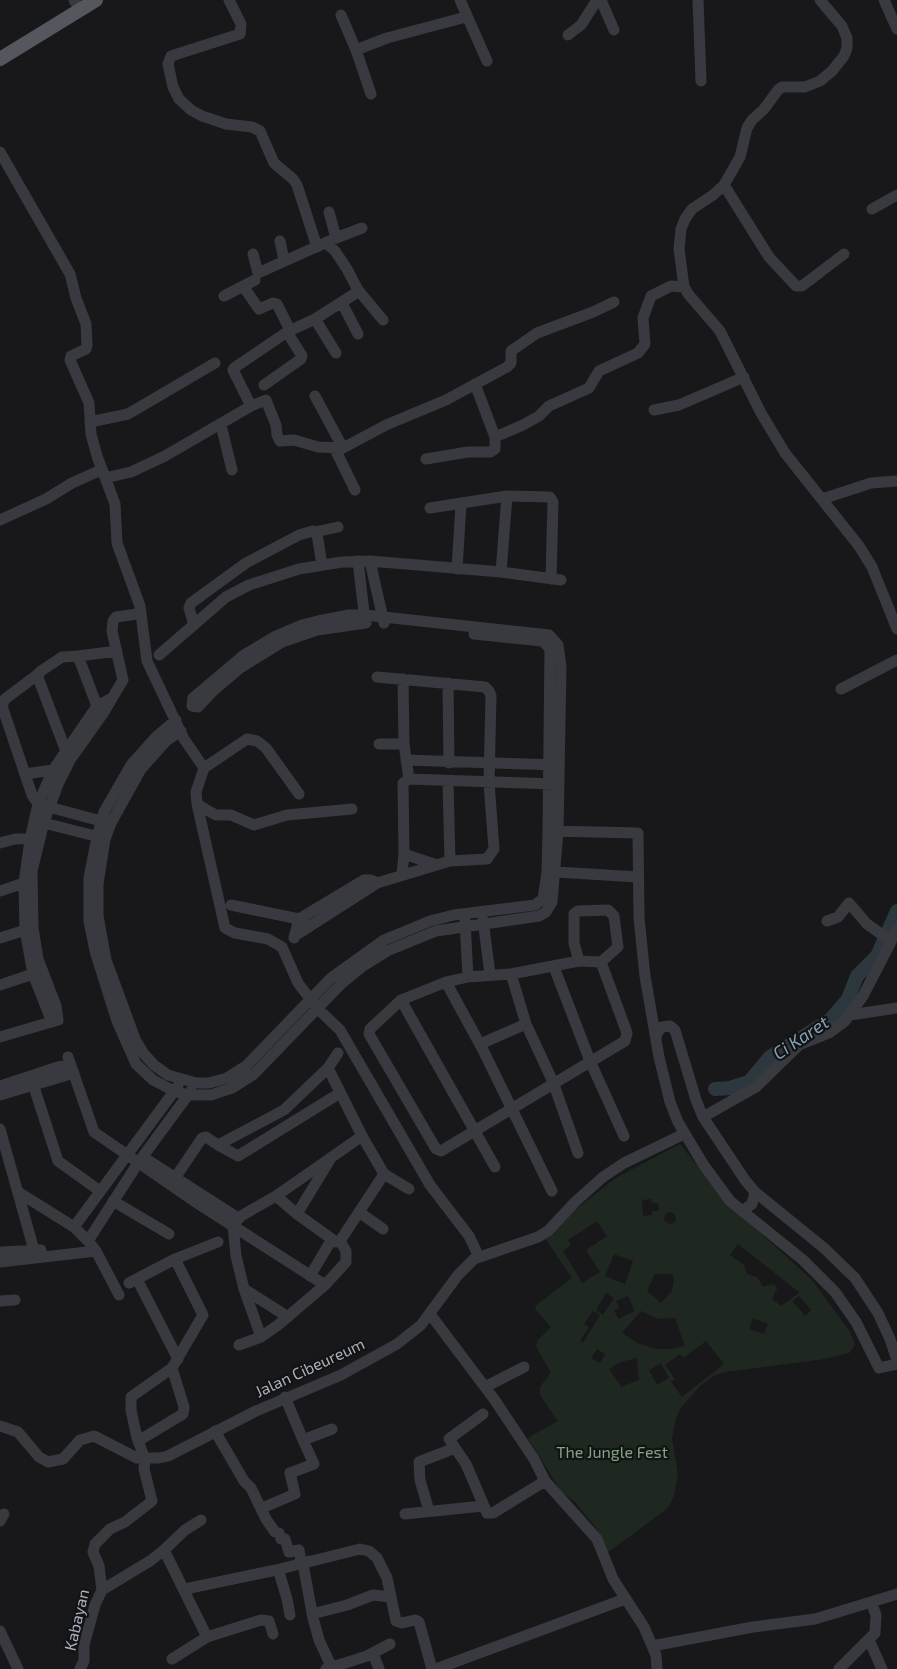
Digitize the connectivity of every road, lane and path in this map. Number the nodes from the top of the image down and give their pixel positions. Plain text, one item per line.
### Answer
1 (96, 0) edge
2 (229, 0) edge
3 (460, 0) edge
4 (599, 0) edge
5 (698, 0) edge
6 (820, 0) edge
7 (884, 0) edge
8 (77, 5) edge
9 (341, 15) dead end
10 (466, 17) junction
11 (897, 29) edge
12 (614, 30) dead end
13 (568, 36) dead end
14 (356, 50) junction
15 (0, 59) edge
16 (487, 61) dead end
17 (701, 82) dead end
18 (371, 94) dead end
19 (0, 152) edge
20 (724, 184) junction
21 (291, 186) dead end
22 (897, 195) edge
23 (872, 209) dead end
24 (329, 212) dead end
25 (362, 228) dead end
26 (280, 241) dead end
27 (322, 244) junction
28 (253, 254) dead end
29 (844, 254) dead end
30 (284, 260) junction
31 (255, 280) dead end
32 (243, 286) junction
33 (684, 287) junction
34 (358, 290) junction
35 (224, 296) dead end
36 (614, 302) dead end
37 (342, 303) junction
38 (315, 319) junction
39 (383, 320) dead end
40 (288, 331) junction
41 (358, 334) dead end
42 (336, 353) dead end
43 (215, 363) dead end
44 (744, 377) junction
45 (475, 384) junction
46 (264, 385) dead end
47 (316, 396) dead end
48 (251, 406) junction
49 (654, 410) dead end
50 (90, 422) junction
51 (221, 425) junction
52 (495, 437) junction
53 (339, 449) junction
54 (426, 459) dead end
55 (232, 470) dead end
56 (103, 474) junction
57 (897, 482) edge
58 (355, 490) dead end
59 (507, 496) junction
60 (822, 499) junction
61 (461, 504) junction
62 (430, 508) dead end
63 (0, 520) edge
64 (338, 527) dead end
65 (315, 532) junction
66 (358, 561) junction
67 (370, 561) junction
68 (322, 565) junction
69 (456, 569) junction
70 (501, 572) junction
71 (137, 614) dead end
72 (365, 619) junction
73 (383, 620) junction
74 (194, 625) junction
75 (897, 629) edge
76 (117, 651) junction
77 (159, 655) dead end
78 (78, 656) junction
79 (897, 660) edge
80 (38, 675) junction
81 (377, 677) dead end
82 (403, 679) junction
83 (448, 683) junction
84 (841, 689) dead end
85 (100, 709) junction
86 (175, 728) junction
87 (379, 744) dead end
88 (404, 744) junction
89 (67, 754) junction
90 (406, 760) junction
91 (448, 763) junction
92 (489, 763) junction
93 (554, 765) junction
94 (204, 768) junction
95 (53, 770) junction
96 (25, 774) junction
97 (409, 779) junction
98 (448, 782) junction
99 (489, 783) junction
100 (553, 784) junction
101 (298, 794) dead end
102 (197, 804) junction
103 (43, 806) junction
104 (352, 808) dead end
105 (39, 821) junction
106 (106, 822) junction
107 (553, 831) junction
108 (35, 838) junction
109 (101, 838) junction
110 (0, 843) edge
111 (404, 854) junction
112 (450, 861) junction
113 (437, 865) junction
114 (556, 872) junction
115 (402, 874) junction
116 (638, 877) junction
117 (24, 883) junction
118 (0, 891) edge
119 (334, 904) junction
120 (230, 905) dead end
121 (482, 913) junction
122 (464, 915) junction
123 (299, 919) junction
124 (827, 921) dead end
125 (484, 926) junction
126 (309, 927) junction
127 (466, 928) junction
128 (29, 929) junction
129 (897, 930) edge
130 (0, 938) edge
131 (887, 939) junction
132 (579, 961) junction
133 (601, 962) junction
134 (554, 967) junction
135 (33, 974) junction
136 (490, 974) junction
137 (511, 974) junction
138 (468, 977) junction
139 (446, 982) junction
140 (0, 985) edge
141 (401, 1000) junction
142 (313, 1004) junction
143 (897, 1008) edge
144 (652, 1015) junction
145 (850, 1016) junction
146 (52, 1022) junction
147 (526, 1024) junction
148 (665, 1026) junction
149 (0, 1037) edge
150 (656, 1038) junction
151 (480, 1044) junction
152 (338, 1054) dead end
153 (590, 1061) junction
154 (71, 1065) junction
155 (328, 1068) junction
156 (181, 1080) junction
157 (553, 1082) junction
158 (196, 1083) junction
159 (33, 1084) junction
160 (0, 1086) edge
161 (174, 1091) junction
162 (340, 1093) junction
163 (0, 1095) edge
164 (188, 1095) junction
165 (511, 1107) junction
166 (284, 1110) junction
167 (703, 1117) junction
168 (290, 1122) junction
169 (0, 1129) edge
170 (474, 1130) junction
171 (684, 1134) junction
172 (362, 1136) junction
173 (624, 1136) dead end
174 (218, 1145) junction
175 (128, 1151) junction
176 (578, 1153) dead end
177 (333, 1155) junction
178 (140, 1160) junction
179 (495, 1167) dead end
180 (384, 1174) junction
181 (175, 1178) junction
182 (409, 1189) dead end
183 (100, 1191) junction
184 (552, 1191) dead end
185 (18, 1192) junction
186 (755, 1192) junction
187 (276, 1196) junction
188 (113, 1201) junction
189 (742, 1211) junction
190 (359, 1212) junction
191 (297, 1214) junction
192 (788, 1219) junction
193 (236, 1222) junction
194 (74, 1227) junction
195 (383, 1229) dead end
196 (169, 1234) dead end
197 (775, 1236) junction
198 (336, 1240) junction
199 (218, 1242) dead end
200 (92, 1246) junction
201 (34, 1250) junction
202 (0, 1252) edge
203 (479, 1257) junction
204 (174, 1259) junction
205 (0, 1262) edge
206 (310, 1276) junction
207 (326, 1285) junction
208 (244, 1289) junction
209 (119, 1295) dead end
210 (16, 1300) dead end
211 (0, 1301) edge
212 (430, 1314) junction
213 (288, 1317) junction
214 (261, 1337) junction
215 (238, 1345) dead end
216 (897, 1360) edge
217 (175, 1364) junction
218 (897, 1364) edge
219 (524, 1367) dead end
220 (485, 1387) junction
221 (285, 1397) junction
222 (482, 1414) dead end
223 (0, 1426) edge
224 (332, 1429) dead end
225 (215, 1431) junction
226 (303, 1440) junction
227 (138, 1441) junction
228 (455, 1448) junction
229 (145, 1459) junction
230 (546, 1481) junction
231 (483, 1506) junction
232 (262, 1508) junction
233 (429, 1510) junction
234 (405, 1514) dead end
235 (201, 1520) dead end
236 (164, 1550) junction
237 (329, 1557) junction
238 (304, 1564) junction
239 (276, 1570) junction
240 (185, 1589) junction
241 (102, 1590) junction
242 (897, 1594) edge
243 (392, 1597) junction
244 (625, 1599) junction
245 (871, 1602) junction
246 (312, 1614) junction
247 (290, 1615) dead end
248 (0, 1631) edge
249 (273, 1634) dead end
250 (207, 1636) junction
251 (869, 1640) junction
252 (390, 1644) dead end
253 (652, 1646) junction
254 (373, 1653) junction
255 (172, 1659) dead end
256 (18, 1669) edge
257 (79, 1669) edge
258 (329, 1669) edge
259 (379, 1669) edge
260 (432, 1669) edge
261 (436, 1669) edge
262 (657, 1669) edge
263 (839, 1669) edge
264 (882, 1669) edge

1 - 8 main road
2 - 27 street
3 - 10 street
4 - 12 street
4 - 13 street
5 - 17 street
6 - 20 street
7 - 11 street
8 - 15 main road
9 - 14 street
10 - 14 street
10 - 16 street
14 - 18 street
19 - 50 street
20 - 29 street
20 - 33 street
21 - 27 street
22 - 23 street
24 - 27 street
25 - 27 street
26 - 30 street
27 - 30 street
27 - 34 street
28 - 30 street
31 - 32 street
32 - 35 street
32 - 40 street
33 - 44 street
33 - 52 street
34 - 37 street
34 - 39 street
36 - 45 street
37 - 38 street
37 - 41 street
38 - 40 street
38 - 42 street
40 - 46 street
40 - 48 street
43 - 50 street
44 - 49 street
44 - 60 street
45 - 52 street
45 - 53 street
47 - 53 street
48 - 51 street
48 - 53 street
50 - 56 street
51 - 55 street
51 - 56 street
52 - 54 street
53 - 58 street
56 - 63 street
56 - 86 street
57 - 60 street
59 - 61 street
59 - 70 street
59 - 70 street
60 - 75 street
61 - 62 street
61 - 69 street
64 - 65 street
65 - 68 street
65 - 74 street
66 - 67 street
66 - 68 street
66 - 72 street
67 - 69 street
67 - 73 street
68 - 74 street
69 - 70 street
71 - 76 street
72 - 72 street
72 - 73 street
73 - 93 street
74 - 77 street
76 - 78 street
76 - 85 street
78 - 80 street
78 - 85 street
79 - 84 street
80 - 89 street
80 - 96 street
81 - 82 street
82 - 83 street
82 - 88 street
83 - 91 street
83 - 92 street
85 - 89 street
86 - 94 street
86 - 106 street
87 - 88 street
88 - 90 street
89 - 95 street
89 - 103 street
90 - 91 street
90 - 97 street
91 - 92 street
92 - 93 street
92 - 99 street
93 - 100 street
94 - 101 street
94 - 102 street
95 - 96 street
95 - 103 street
96 - 103 street
97 - 98 street
97 - 111 street
98 - 99 street
98 - 112 street
99 - 100 street
99 - 112 street
100 - 107 street
102 - 104 street
102 - 142 street
103 - 105 street
103 - 106 street
105 - 108 street
105 - 109 street
106 - 109 street
107 - 114 street
107 - 116 street
107 - 121 street
108 - 110 street
108 - 117 street
108 - 128 street
109 - 156 street
109 - 161 street
111 - 113 street
111 - 115 street
112 - 113 street
113 - 115 street
114 - 116 street
114 - 125 street
115 - 119 street
116 - 144 street
117 - 118 street
117 - 128 street
119 - 123 street
119 - 126 street
120 - 123 street
121 - 122 street
121 - 125 street
122 - 127 street
122 - 142 street
123 - 126 street
123 - 126 street
124 - 131 street
125 - 127 street
125 - 136 street
127 - 138 street
127 - 142 street
128 - 130 street
128 - 135 street
128 - 146 street
129 - 131 street
131 - 145 street
132 - 133 street
132 - 133 street
132 - 134 street
133 - 153 street
134 - 137 street
134 - 153 street
135 - 140 street
135 - 146 street
136 - 137 street
136 - 138 street
137 - 147 street
138 - 139 street
139 - 141 street
139 - 151 street
141 - 170 street
141 - 170 street
142 - 158 street
142 - 164 street
142 - 203 street
143 - 145 street
144 - 148 street
144 - 150 street
145 - 167 street
146 - 149 street
147 - 151 street
147 - 157 street
148 - 150 street
148 - 167 street
150 - 171 street
151 - 165 street
152 - 155 street
153 - 157 street
153 - 173 street
154 - 159 street
154 - 160 street
154 - 175 street
155 - 162 street
155 - 166 street
156 - 158 street
156 - 161 street
157 - 165 street
157 - 176 street
158 - 164 street
159 - 163 street
159 - 183 street
161 - 164 street
161 - 175 street
162 - 168 street
162 - 172 street
164 - 178 street
165 - 170 street
165 - 184 street
166 - 168 street
166 - 174 street
167 - 186 street
168 - 174 street
169 - 185 street
170 - 179 street
171 - 189 street
171 - 203 street, Jalan Cibeureum
172 - 177 street
172 - 180 street
174 - 181 street
175 - 178 street
175 - 183 street
177 - 187 street
177 - 191 street
178 - 181 street
178 - 188 street
178 - 193 street
180 - 182 street
180 - 190 street
181 - 193 street
183 - 194 street
185 - 194 street
185 - 201 street
186 - 189 street
186 - 192 street
187 - 191 street
187 - 193 street
188 - 196 street
188 - 200 street
189 - 197 street
190 - 195 street
190 - 198 street
191 - 198 street
192 - 197 street
192 - 216 street
193 - 206 street
193 - 208 street
194 - 200 street
197 - 218 street
198 - 206 street
198 - 207 street
199 - 204 street
200 - 201 street
200 - 205 street
200 - 209 street
201 - 202 street
203 - 212 street, Jalan Cibeureum
204 - 217 street
204 - 217 street
206 - 207 street
207 - 213 street
208 - 213 street
208 - 214 street
210 - 211 street
212 - 220 street
212 - 221 street, Jalan Cibeureum
213 - 214 street
214 - 215 street
217 - 227 street
217 - 227 street
219 - 220 street
220 - 230 street
221 - 225 street, Jalan Cibeureum
221 - 226 street
222 - 228 street
223 - 229 street, Jalan Cibeureum
224 - 226 street
225 - 229 street, Jalan Cibeureum
225 - 232 street
226 - 232 street
227 - 229 street
228 - 231 street
228 - 233 street
229 - 241 street, Kabayan
230 - 231 street
230 - 244 street
231 - 233 street
232 - 237 street
233 - 234 street
235 - 236 street
236 - 240 street
236 - 241 street
237 - 238 street
237 - 243 street
238 - 239 street
238 - 246 street
239 - 240 street
239 - 247 street
240 - 250 street
241 - 257 street, Kabayan
242 - 245 street
243 - 246 street
243 - 260 street
244 - 253 street
244 - 261 street
245 - 251 street
245 - 253 street
246 - 258 street
248 - 256 street
249 - 250 street
250 - 255 street
251 - 263 street
251 - 264 street
252 - 254 street
253 - 262 street
254 - 258 street
254 - 259 street

